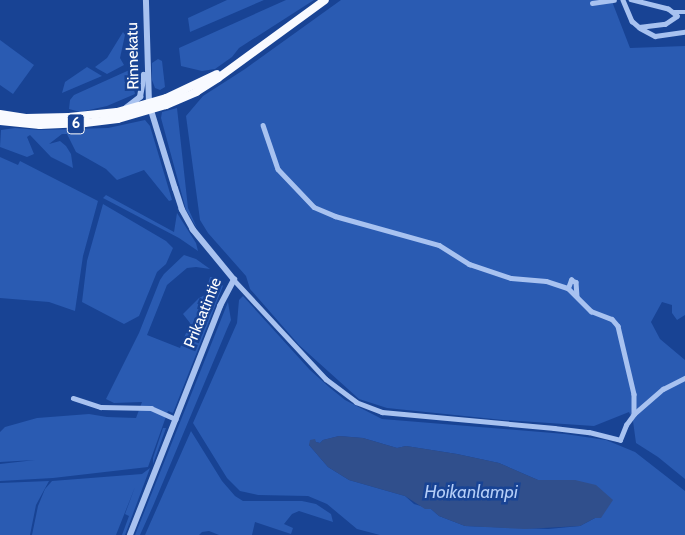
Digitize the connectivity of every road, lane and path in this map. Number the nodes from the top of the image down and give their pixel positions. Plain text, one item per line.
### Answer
1 (146, 0) edge
2 (325, 0) edge
3 (614, 0) edge
4 (623, 0) edge
5 (631, 0) edge
6 (592, 3) dead end
7 (674, 12) junction
8 (685, 12) edge
9 (639, 28) junction
10 (685, 32) edge
11 (147, 68) junction
12 (150, 107) junction
13 (120, 111) junction
14 (0, 114) edge
15 (0, 121) edge
16 (263, 125) dead end
17 (234, 280) junction
18 (568, 288) junction
19 (577, 296) junction
20 (685, 378) edge
21 (74, 398) dead end
22 (634, 414) junction
23 (176, 419) junction
24 (130, 535) edge

1 - 11 street, Rinnekatu
2 - 12 highway, 6
3 - 6 street
4 - 9 street
5 - 7 street
7 - 8 street
7 - 9 street
9 - 10 street
11 - 12 street, Rinnekatu
11 - 13 street
12 - 13 highway, 6
12 - 15 highway, 6
12 - 17 street, Prikaatintie
13 - 14 highway, 6
16 - 18 street
17 - 22 street
17 - 23 street, Prikaatintie
18 - 19 street
18 - 19 street
19 - 22 street
20 - 22 street
21 - 23 street
23 - 24 street, Prikaatintie

